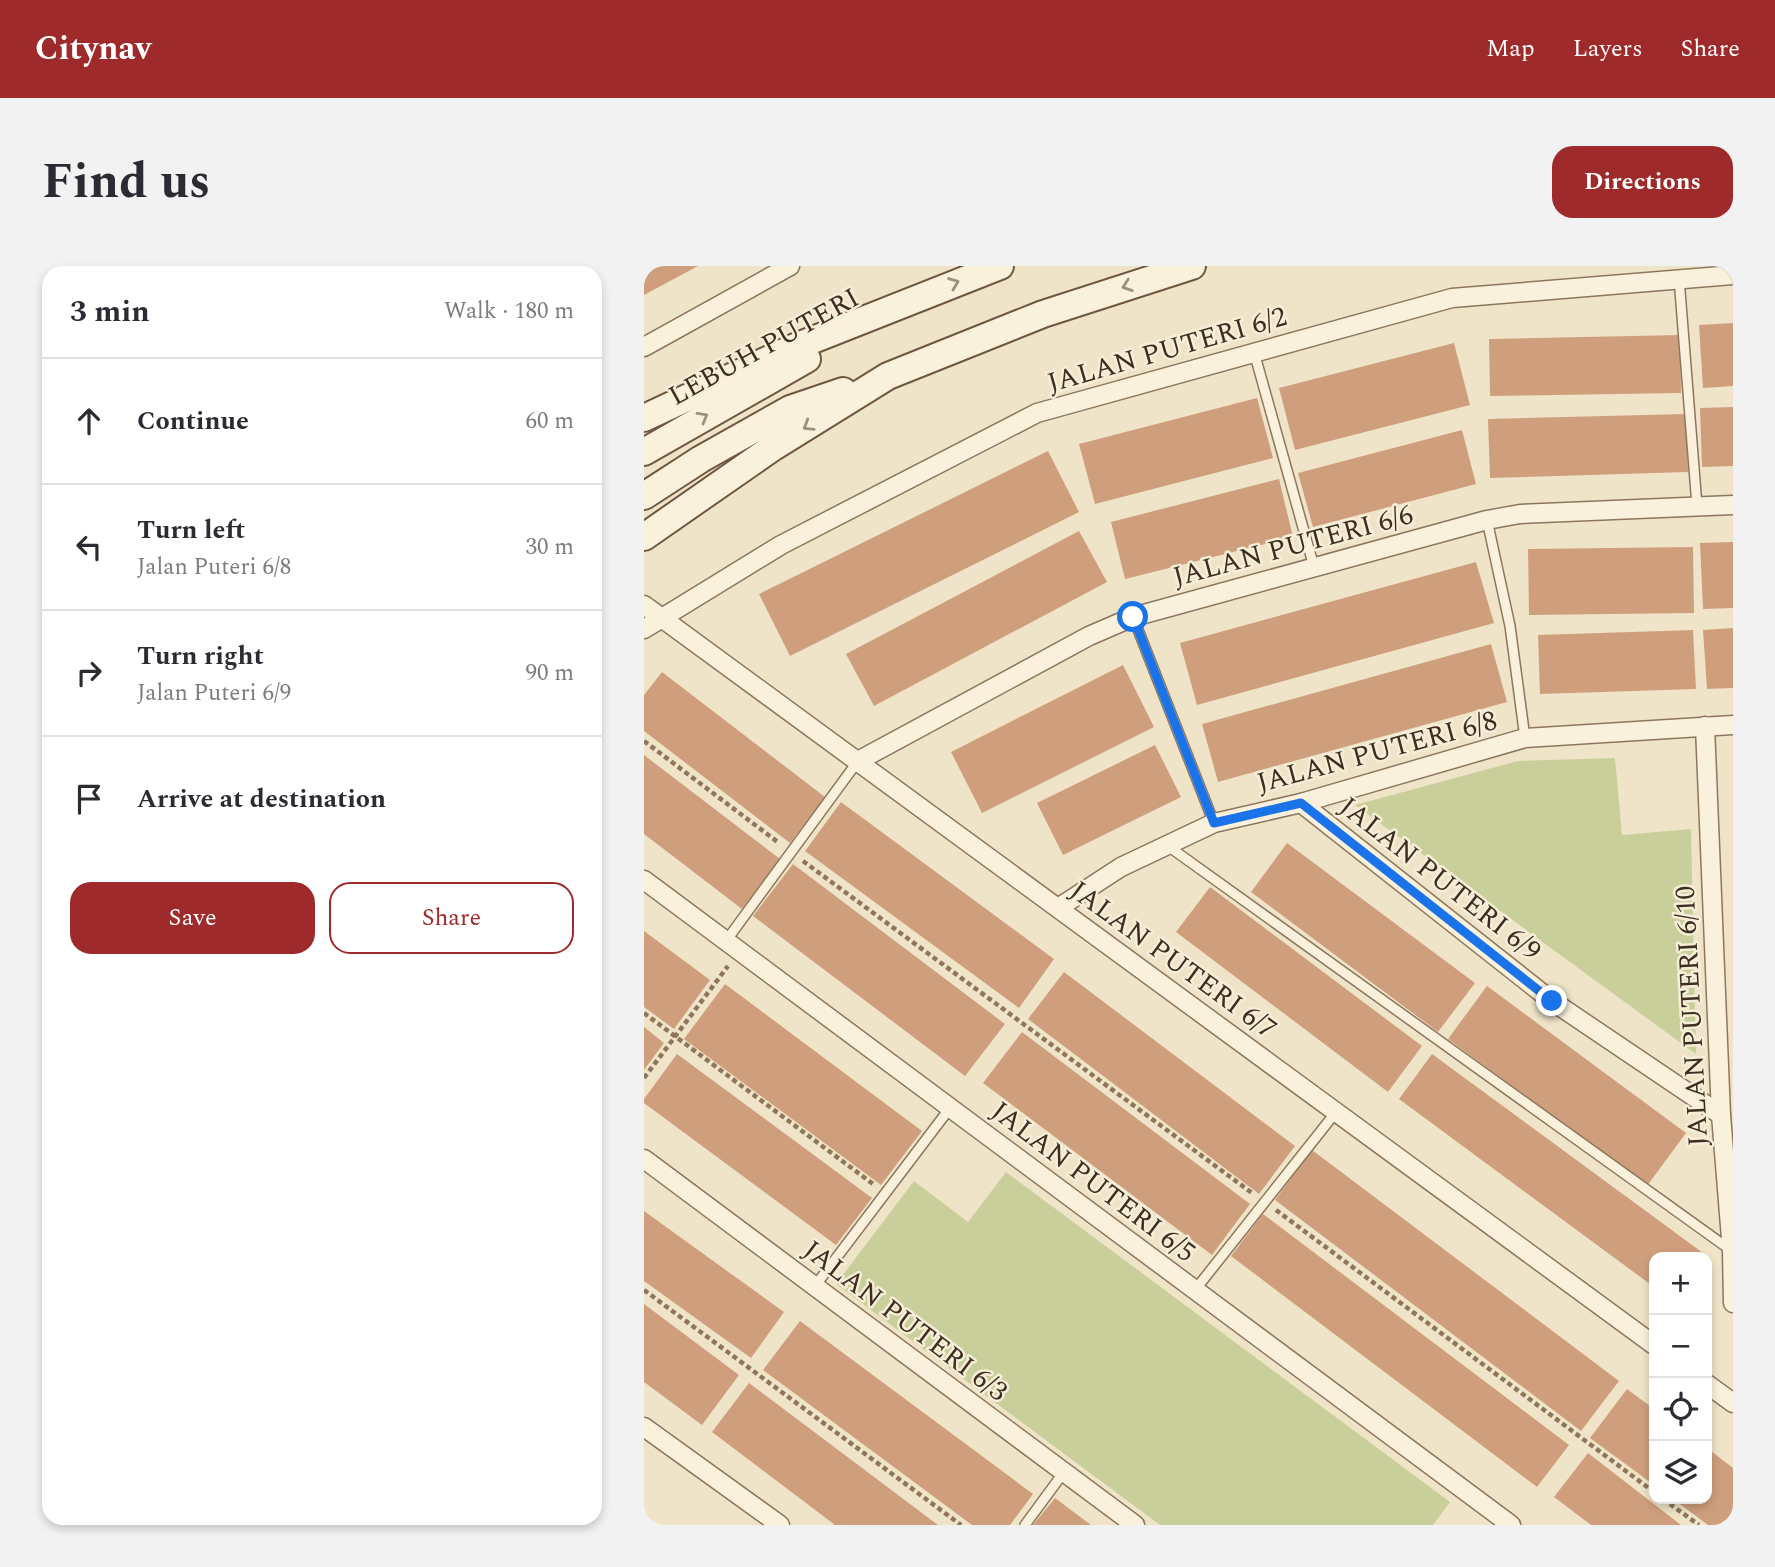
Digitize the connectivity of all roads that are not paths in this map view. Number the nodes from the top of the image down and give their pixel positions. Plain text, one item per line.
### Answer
1 (790, 266) edge
2 (1000, 266) edge
3 (1192, 266) edge
4 (1733, 275) edge
5 (1679, 278) junction
6 (916, 298) junction
7 (644, 346) edge
8 (1254, 352) junction
9 (888, 376) junction
10 (644, 418) edge
11 (644, 452) edge
12 (644, 496) edge
13 (1733, 505) edge
14 (1697, 506) junction
15 (1487, 520) junction
16 (644, 537) edge
17 (1314, 567) junction
18 (644, 605) edge
19 (660, 617) junction
20 (1133, 617) junction
21 (644, 629) edge
22 (1733, 725) edge
23 (1705, 726) junction
24 (1525, 738) junction
25 (858, 761) junction
26 (1301, 803) junction
27 (1214, 823) junction
28 (1168, 846) junction
29 (644, 880) edge
30 (1058, 908) junction
31 (732, 946) junction
32 (950, 1108) junction
33 (1336, 1112) junction
34 (1727, 1115) edge
35 (644, 1159) edge
36 (1732, 1251) edge
37 (815, 1286) junction
38 (1195, 1290) junction
39 (1733, 1303) edge
40 (1649, 1341) edge
41 (1712, 1388) edge
42 (1733, 1403) edge
43 (644, 1427) edge
44 (1064, 1472) junction
45 (780, 1525) edge
46 (1025, 1525) edge
47 (1135, 1525) edge
48 (1511, 1525) edge

1 - 7 street
6 -> 2 main road, LEBUH PUTERI
3 -> 9 main road
4 - 5 street, JALAN PUTERI 6/2
5 - 8 street, JALAN PUTERI 6/2
5 - 14 lane
6 - 10 main road, LEBUH PUTERI
11 -> 6 main road, LEBUH PUTERI
8 - 17 lane
8 - 19 street, JALAN PUTERI 6/2
9 - 12 main road
9 -> 16 main road
13 - 14 street, JALAN PUTERI 6/6
14 - 15 street, JALAN PUTERI 6/6
15 - 17 street, JALAN PUTERI 6/6
15 - 24 lane
17 - 20 street, JALAN PUTERI 6/6
18 - 19 street, JALAN PUTERI 6/7
19 - 21 street, JALAN PUTERI 6/2
19 - 25 street, JALAN PUTERI 6/7
20 - 25 street, JALAN PUTERI 6/6
20 - 27 lane
22 - 23 street, JALAN PUTERI 6/8
23 - 24 street, JALAN PUTERI 6/8
23 - 34 street, JALAN PUTERI 6/10
24 - 26 street, JALAN PUTERI 6/8
25 - 30 street, JALAN PUTERI 6/7
25 - 31 lane
26 - 27 street, JALAN PUTERI 6/8
26 - 34 street, JALAN PUTERI 6/9
27 - 28 street, JALAN PUTERI 6/8
28 - 30 street, JALAN PUTERI 6/8
28 - 36 lane
29 - 31 street, JALAN PUTERI 6/5
30 - 33 street, JALAN PUTERI 6/7
31 - 32 street, JALAN PUTERI 6/5
32 - 37 lane
32 - 38 street, JALAN PUTERI 6/5
33 - 38 lane
33 - 40 street, JALAN PUTERI 6/7
34 - 36 street, JALAN PUTERI 6/10
35 - 37 street, JALAN PUTERI 6/3
36 - 39 street, JALAN PUTERI 6/10
37 - 44 street, JALAN PUTERI 6/3
38 - 48 street, JALAN PUTERI 6/5
41 - 42 street
43 - 45 street
44 - 46 lane
44 - 47 street, JALAN PUTERI 6/3

